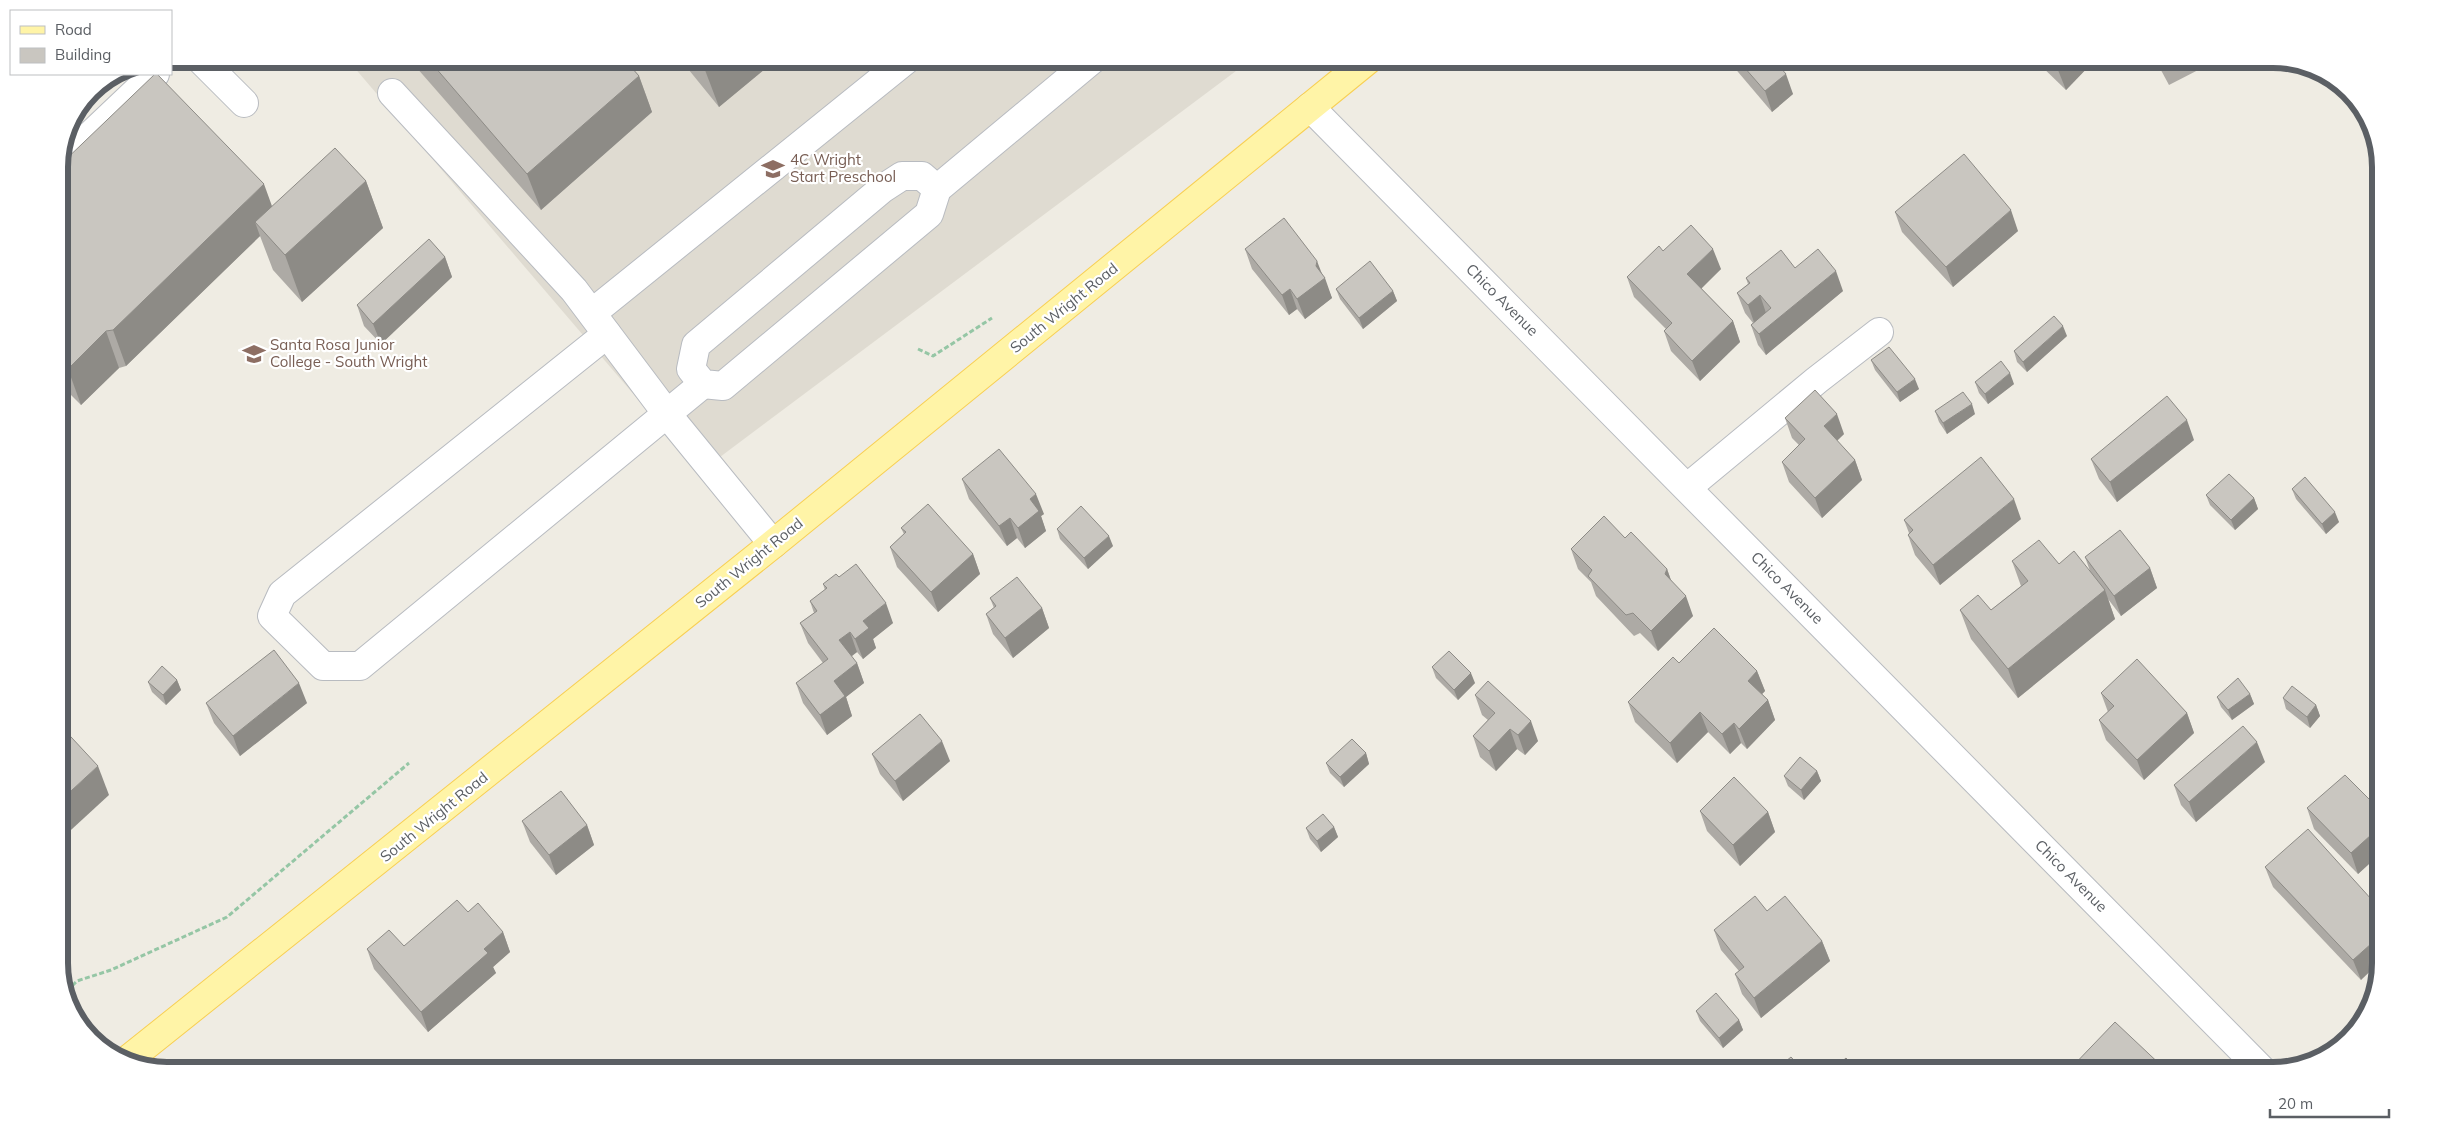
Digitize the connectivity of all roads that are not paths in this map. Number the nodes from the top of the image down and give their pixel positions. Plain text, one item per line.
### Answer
1 (209, 68) edge
2 (898, 68) edge
3 (1082, 68) edge
4 (1358, 68) edge
5 (154, 75) edge
6 (392, 93) dead end
7 (244, 104) dead end
8 (1310, 107) junction
9 (68, 156) edge
10 (937, 189) junction
11 (600, 323) junction
12 (1879, 332) dead end
13 (703, 384) junction
14 (667, 413) junction
15 (1688, 488) junction
16 (773, 544) junction
17 (133, 1055) edge
18 (2254, 1062) edge

1 - 7 street
2 - 11 street
3 - 10 street
4 - 8 main road, South Wright Road
5 - 9 street
6 - 11 street
8 - 15 street, Chico Avenue
8 - 16 main road, South Wright Road
10 - 13 street
10 - 13 street
11 - 14 street
11 - 14 street
12 - 15 street
13 - 14 street
14 - 16 street
15 - 18 street, Chico Avenue
16 - 17 main road, South Wright Road

